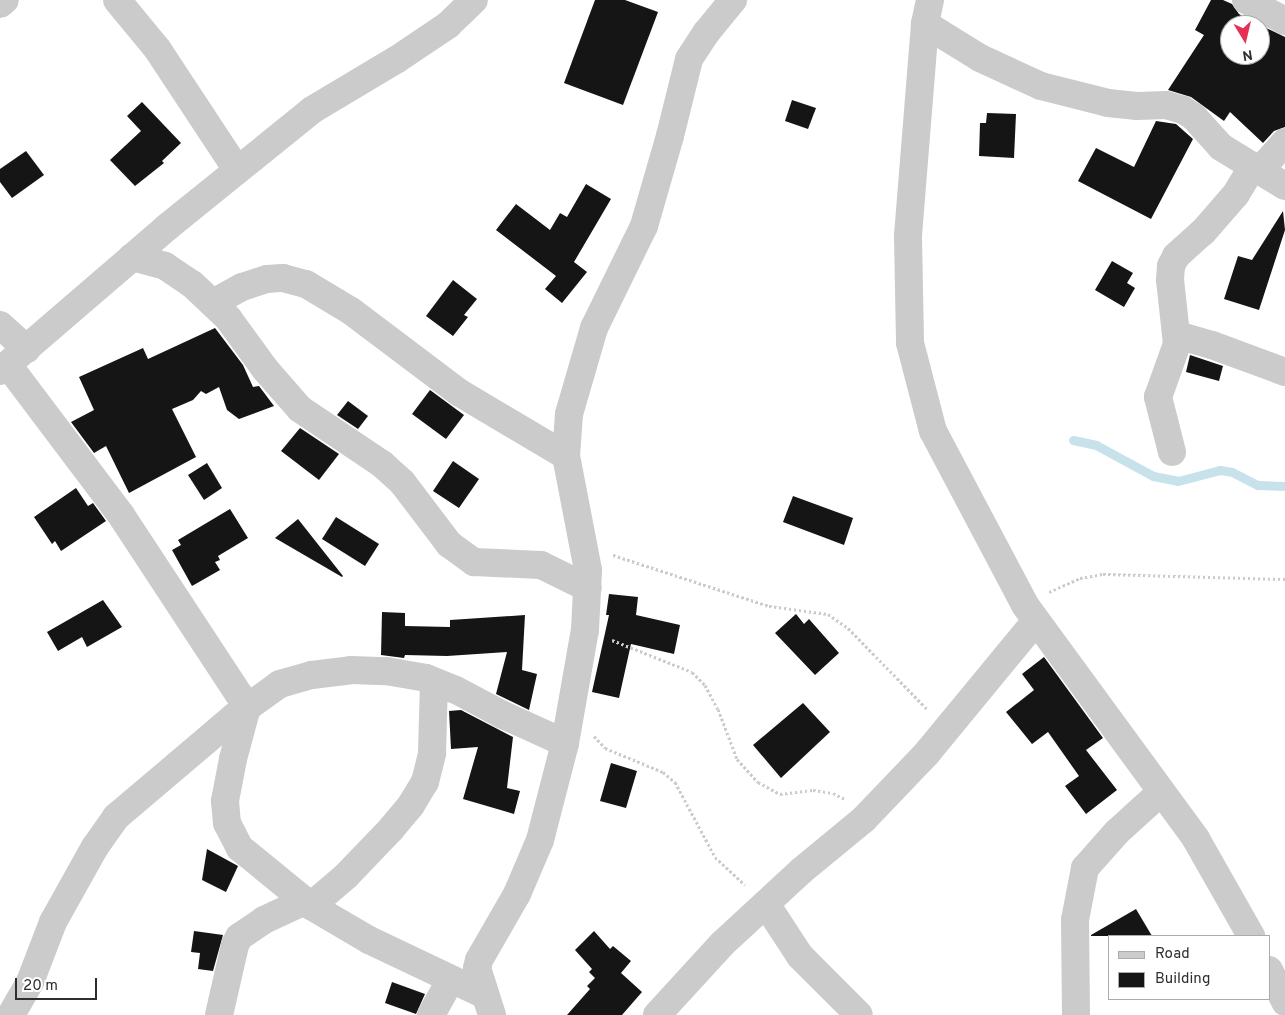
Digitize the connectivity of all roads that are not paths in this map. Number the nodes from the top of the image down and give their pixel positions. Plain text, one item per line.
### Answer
1 (5, 0) edge
2 (117, 0) edge
3 (474, 0) edge
4 (733, 0) edge
5 (1246, 0) edge
6 (0, 4) edge
7 (928, 12) edge
8 (1285, 21) edge
9 (1285, 142) edge
10 (1256, 169) junction
11 (237, 170) junction
12 (1285, 186) edge
13 (132, 257) junction
14 (213, 304) junction
15 (0, 325) edge
16 (1177, 335) junction
17 (12, 362) edge
18 (1285, 372) edge
19 (1172, 452) dead end
20 (566, 456) junction
21 (588, 588) junction
22 (1030, 613) junction
23 (434, 682) junction
24 (247, 708) junction
25 (565, 743) junction
26 (1162, 792) junction
27 (308, 904) junction
28 (766, 904) junction
29 (1250, 935) edge
30 (1270, 972) edge
31 (451, 978) junction
32 (1285, 1002) edge
33 (488, 1005) edge
34 (10, 1015) edge
35 (218, 1015) edge
36 (431, 1015) edge
37 (656, 1015) edge
38 (859, 1015) edge
39 (1076, 1015) edge

1 - 6 street
2 - 11 street
3 - 11 street
4 - 20 street
5 - 8 street
7 - 10 street
7 - 22 street
9 - 10 street
10 - 12 street
10 - 16 street
11 - 13 street
13 - 14 street
13 - 17 street
14 - 20 street
14 - 21 street
15 - 17 street
16 - 18 street
16 - 19 street
17 - 24 street
20 - 21 street
21 - 25 street
22 - 26 street
22 - 28 street
23 - 24 street
23 - 25 street
23 - 27 street
24 - 27 street
24 - 34 street
25 - 33 street
26 - 29 street
26 - 39 street
27 - 31 street
27 - 35 street
28 - 37 street
28 - 38 street
30 - 32 street
31 - 33 street
31 - 36 street

